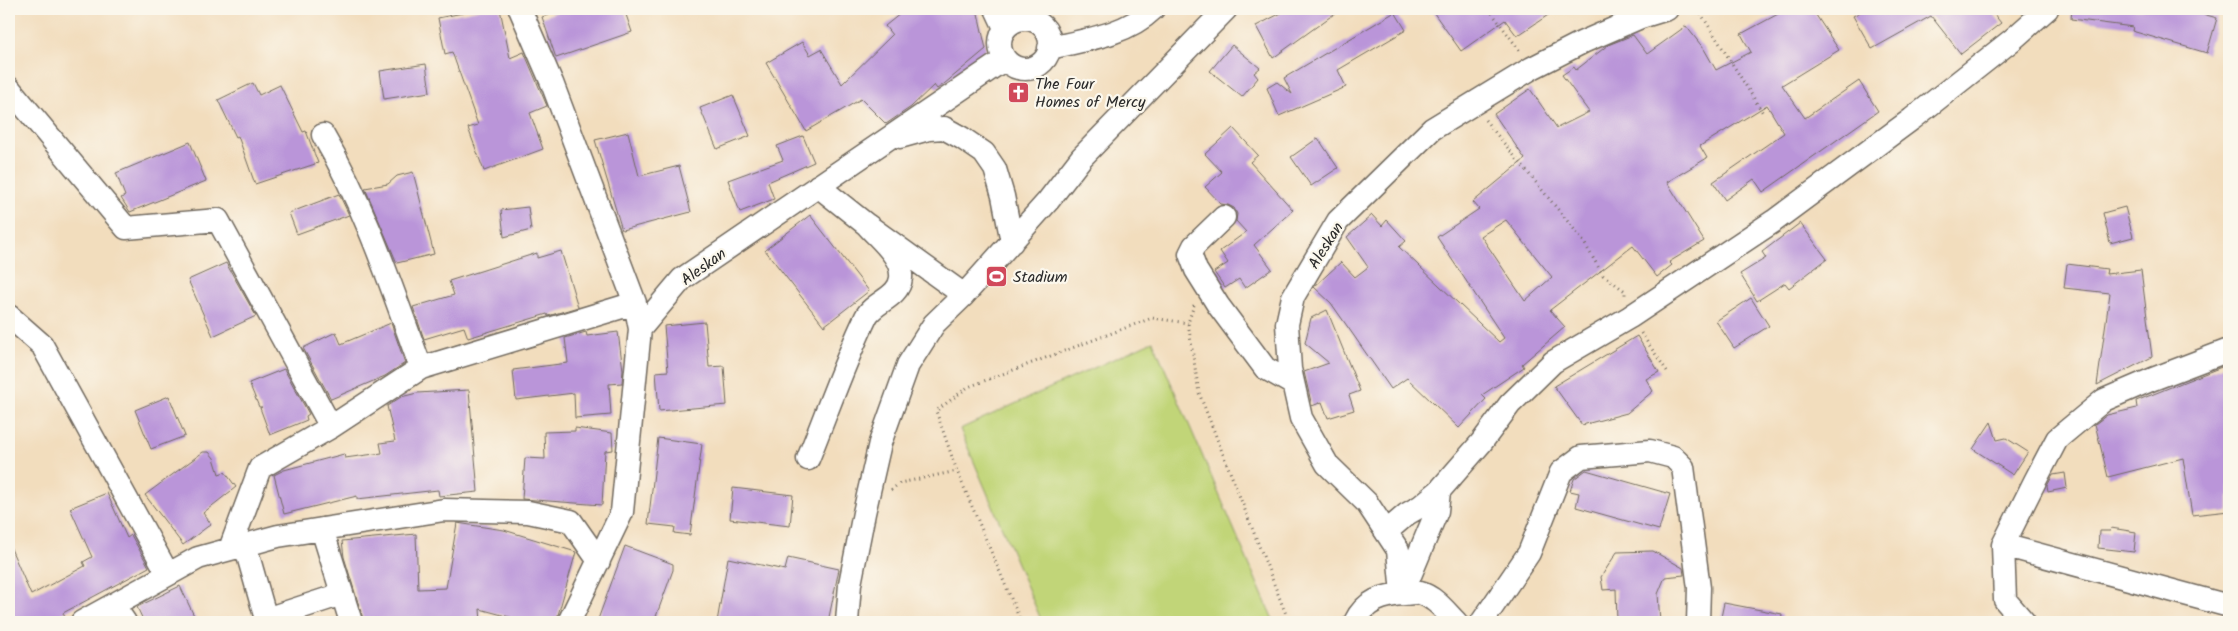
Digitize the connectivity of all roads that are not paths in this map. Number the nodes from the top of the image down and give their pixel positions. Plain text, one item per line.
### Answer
1 (520, 9) edge
2 (1153, 9) edge
3 (1226, 9) edge
4 (1667, 9) edge
5 (2047, 9) edge
6 (1001, 18) edge
7 (1049, 48) junction
8 (1005, 58) junction
9 (9, 88) edge
10 (323, 135) dead end
11 (882, 142) junction
12 (818, 186) junction
13 (1224, 217) dead end
14 (868, 225) junction
15 (1012, 242) junction
16 (964, 295) junction
17 (635, 303) junction
18 (9, 316) edge
19 (640, 329) junction
20 (2229, 350) edge
21 (421, 368) junction
22 (1293, 384) junction
23 (331, 427) junction
24 (808, 459) dead end
25 (1439, 491) junction
26 (322, 529) junction
27 (1386, 532) junction
28 (2003, 545) junction
29 (238, 547) junction
30 (599, 561) junction
31 (168, 574) junction
32 (342, 594) junction
33 (1402, 594) junction
34 (2229, 606) edge
35 (119, 614) edge
36 (82, 622) edge
37 (350, 622) edge
38 (569, 622) edge
39 (847, 622) edge
40 (1355, 622) edge
41 (1456, 622) edge
42 (1482, 622) edge
43 (1698, 622) edge
44 (2024, 622) edge

1 - 17 street
2 - 7 street
3 - 15 street
4 - 22 street, Aleskan
5 - 25 street
6 - 7 street
6 - 8 street
7 - 8 street
8 - 11 street, Aleskan
9 - 23 street
10 - 21 street
11 - 12 street, Aleskan
11 - 15 street
12 - 14 street
12 - 19 street, Aleskan
13 - 22 street
14 - 16 street
14 - 24 street
15 - 16 street
16 - 39 street
17 - 19 street
17 - 21 street
18 - 31 street
19 - 30 street
20 - 28 street
21 - 23 street
22 - 27 street, Aleskan
23 - 29 street
25 - 27 street
25 - 33 street
26 - 29 street
26 - 30 street
26 - 32 street
27 - 33 street, Aleskan
28 - 34 street
28 - 44 street
29 - 31 street
29 - 32 street
30 - 38 street
31 - 35 street
32 - 37 street
33 - 40 street
33 - 41 street
35 - 36 street
42 - 43 street

